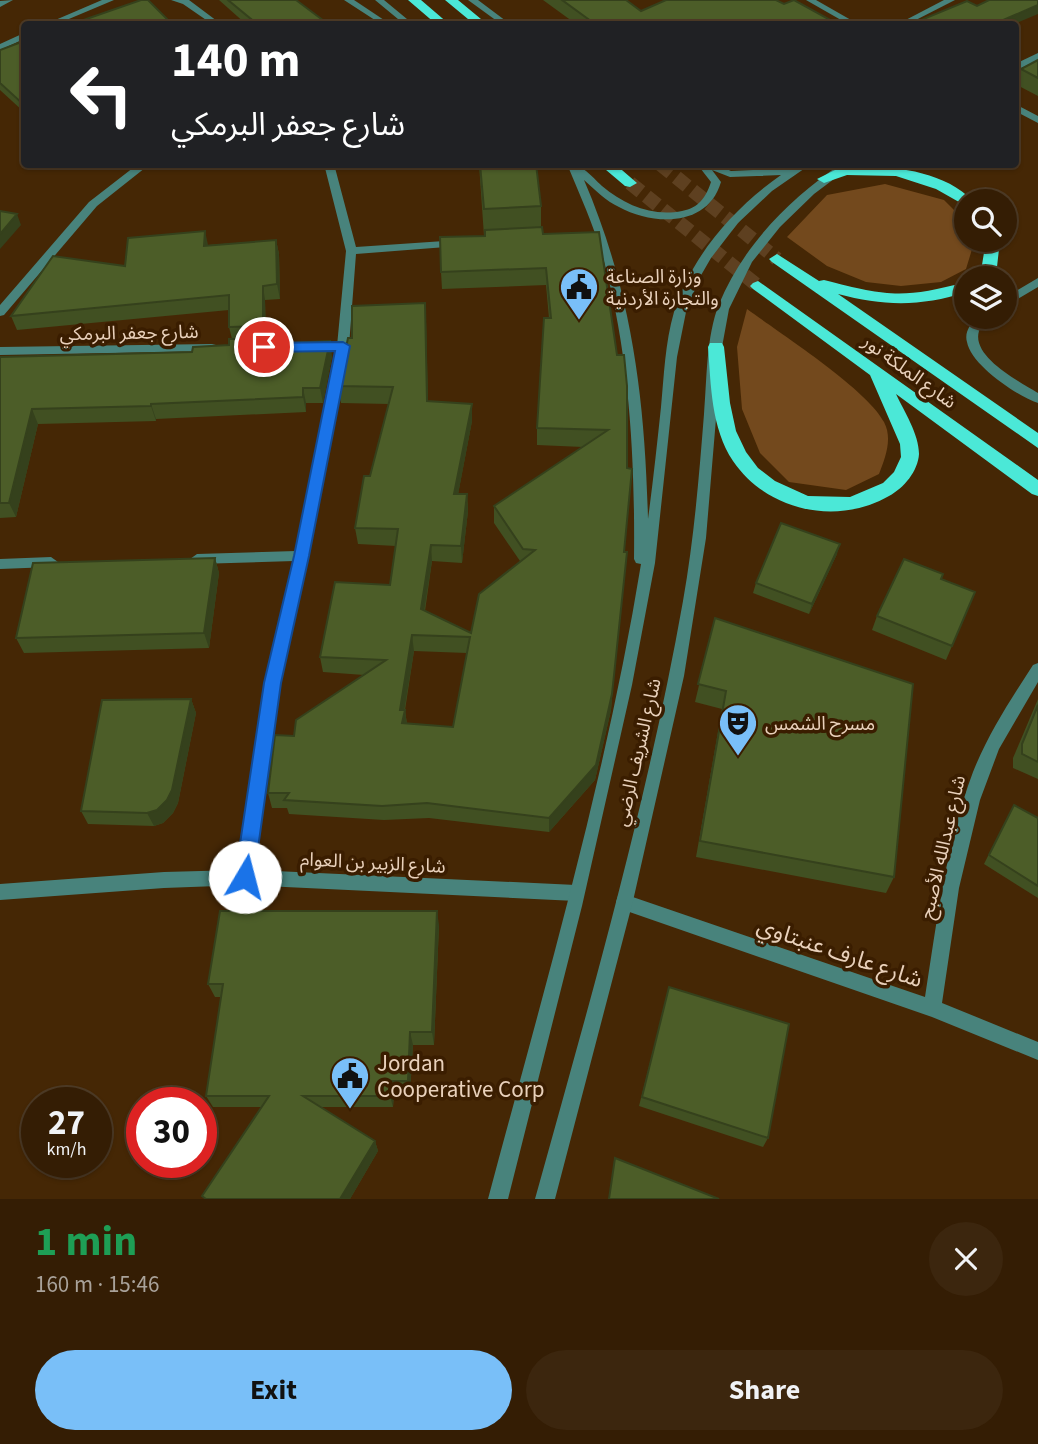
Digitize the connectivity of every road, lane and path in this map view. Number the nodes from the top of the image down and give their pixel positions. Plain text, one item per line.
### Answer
1 (9, 0) edge
2 (109, 0) edge
3 (119, 0) edge
4 (175, 0) edge
5 (348, 0) edge
6 (379, 0) edge
7 (414, 0) edge
8 (451, 0) edge
9 (472, 0) edge
10 (810, 0) edge
11 (951, 0) edge
12 (187, 1) edge
13 (0, 4) edge
14 (57, 21) edge
15 (213, 21) edge
16 (381, 21) edge
17 (406, 21) edge
18 (439, 21) edge
19 (477, 21) edge
20 (502, 21) edge
21 (848, 21) edge
22 (908, 21) edge
23 (21, 37) edge
24 (0, 47) edge
25 (1038, 56) edge
26 (1019, 66) edge
27 (1019, 109) edge
28 (1038, 120) edge
29 (140, 168) edge
30 (330, 168) edge
31 (575, 168) edge
32 (578, 168) edge
33 (611, 168) edge
34 (707, 168) edge
35 (714, 168) edge
36 (799, 168) edge
37 (842, 168) edge
38 (793, 171) junction
39 (824, 179) junction
40 (630, 183) tunnel mouth
41 (954, 195) edge
42 (601, 234) junction
43 (587, 235) edge
44 (476, 242) edge
45 (351, 251) junction
46 (776, 260) tunnel mouth
47 (807, 280) junction
48 (1038, 282) edge
49 (758, 286) tunnel mouth
50 (954, 292) edge
51 (1017, 295) edge
52 (0, 312) edge
53 (972, 329) edge
54 (716, 346) junction
55 (219, 348) edge
56 (0, 351) edge
57 (877, 373) junction
58 (1038, 399) edge
59 (1038, 442) edge
60 (1038, 489) edge
61 (302, 556) junction
62 (178, 559) edge
63 (69, 562) edge
64 (0, 564) edge
65 (640, 610) junction
66 (1038, 669) edge
67 (245, 877) junction
68 (0, 892) edge
69 (576, 892) junction
70 (624, 902) junction
71 (932, 1008) junction
72 (1038, 1051) edge
73 (498, 1199) edge
74 (545, 1199) edge

1 - 13 street
2 - 3 street
2 - 14 street
4 - 12 street
5 - 16 street
6 - 17 street
7 - 18 highway
8 - 19 highway
9 - 20 street
10 - 21 street
11 - 22 street
12 - 15 street
23 - 24 street
25 - 26 street
27 - 28 street
29 - 52 street
30 - 45 street
31 - 42 street, شارع الشريف الرضي
32 - 34 street
33 - 40 highway
35 - 38 street
36 - 38 street, شارع الشريف الرضي
37 - 39 street, شارع الشريف الرضي
38 - 65 street, شارع الشريف الرضي
39 - 41 highway
39 - 54 street, شارع الشريف الرضي
42 - 43 street
42 - 65 street, شارع الشريف الرضي
44 - 45 street
45 - 61 street
46 - 47 highway, شارع الملكة نور
47 - 50 highway
47 - 59 highway, شارع الملكة نور
48 - 51 street
49 - 57 highway, شارع الملكة نور
53 - 58 street
54 - 57 highway
54 - 70 street, شارع الشريف الرضي
55 - 56 street, شارع جعفر البرمكي
57 - 60 highway, شارع الملكة نور
61 - 62 street
61 - 67 street
63 - 64 street
65 - 69 street, شارع الشريف الرضي
66 - 71 street, شارع عبدالله الأصبح
67 - 68 street, شارع الزبير بن العوام
67 - 69 street, شارع الزبير بن العوام
69 - 73 street, شارع الشريف الرضي
70 - 71 street, شارع عارف عنبتاوي
70 - 74 street, شارع الشريف الرضي
71 - 72 street, شارع عارف عنبتاوي

